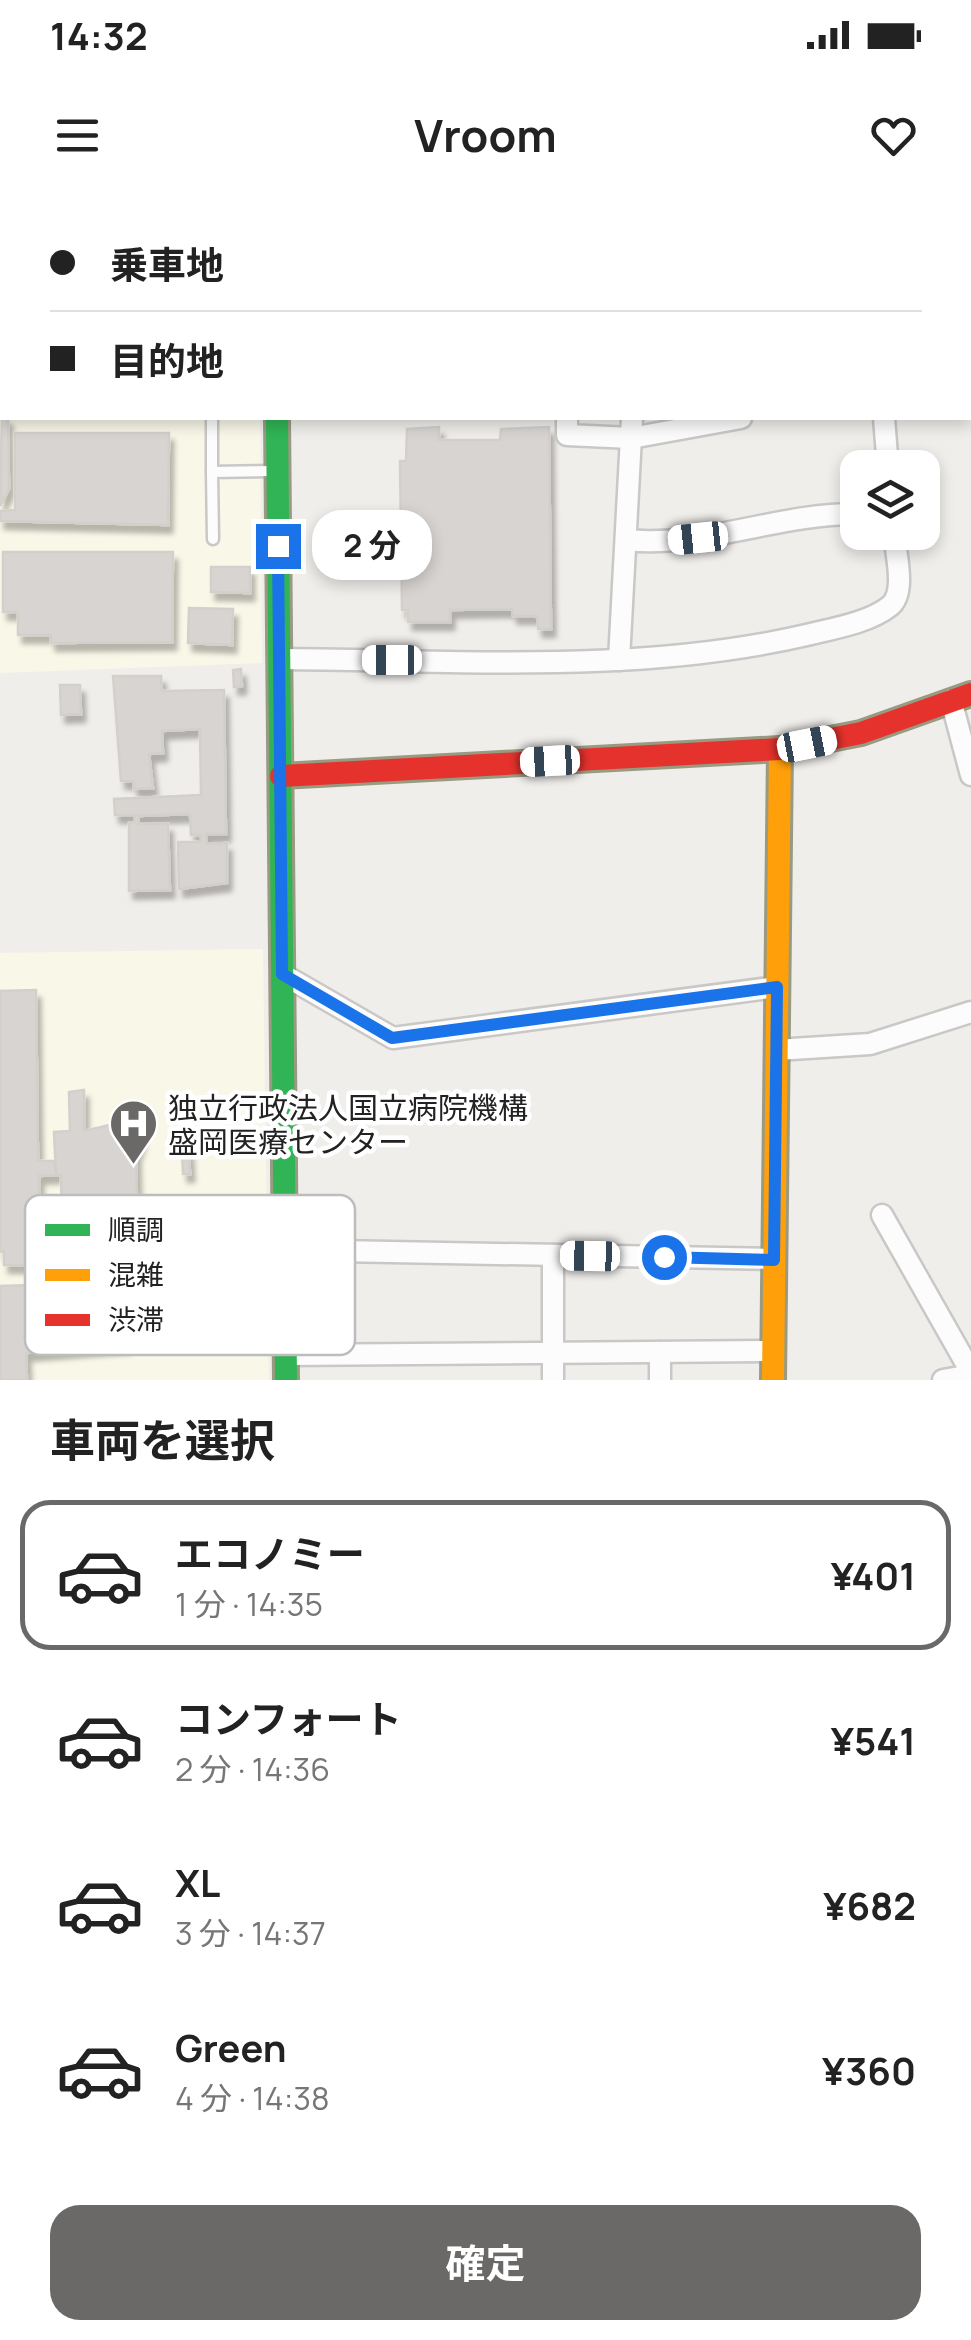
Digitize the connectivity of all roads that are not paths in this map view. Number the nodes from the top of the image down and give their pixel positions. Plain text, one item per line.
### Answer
1 (212, 420) edge
2 (277, 420) edge
3 (566, 420) edge
4 (720, 420) edge
5 (884, 420) edge
6 (632, 428) edge
7 (887, 450) edge
8 (277, 471) junction
9 (212, 472) junction
10 (840, 514) edge
11 (213, 539) dead end
12 (626, 540) junction
13 (896, 550) edge
14 (279, 659) junction
15 (619, 660) junction
16 (961, 697) edge
17 (780, 749) junction
18 (971, 774) edge
19 (281, 776) junction
20 (282, 974) junction
21 (777, 987) junction
22 (971, 1012) edge
23 (776, 1050) junction
24 (284, 1195) edge
25 (882, 1214) dead end
26 (355, 1251) edge
27 (553, 1255) junction
28 (774, 1260) junction
29 (773, 1350) junction
30 (552, 1352) junction
31 (660, 1352) junction
32 (355, 1353) edge
33 (971, 1373) edge
34 (553, 1380) edge
35 (660, 1380) edge
36 (772, 1380) edge
37 (943, 1380) edge

1 - 9 lane
2 - 8 street
3 - 6 street
4 - 6 street
5 - 7 street
6 - 12 street
8 - 9 lane
8 - 14 street
9 - 11 lane
10 - 12 street
12 - 15 street
13 - 15 street
14 - 15 street
14 - 19 street
16 - 17 street
16 - 18 street
17 - 19 street
17 - 21 street
19 - 20 street
20 - 21 street
20 - 24 street
21 - 23 street
22 - 23 street
23 - 28 street
25 - 33 street
26 - 27 street
27 - 28 street
27 - 30 street
28 - 29 street
29 - 31 street
29 - 36 street
30 - 31 street
30 - 32 street
30 - 34 street
31 - 35 street
33 - 37 street

